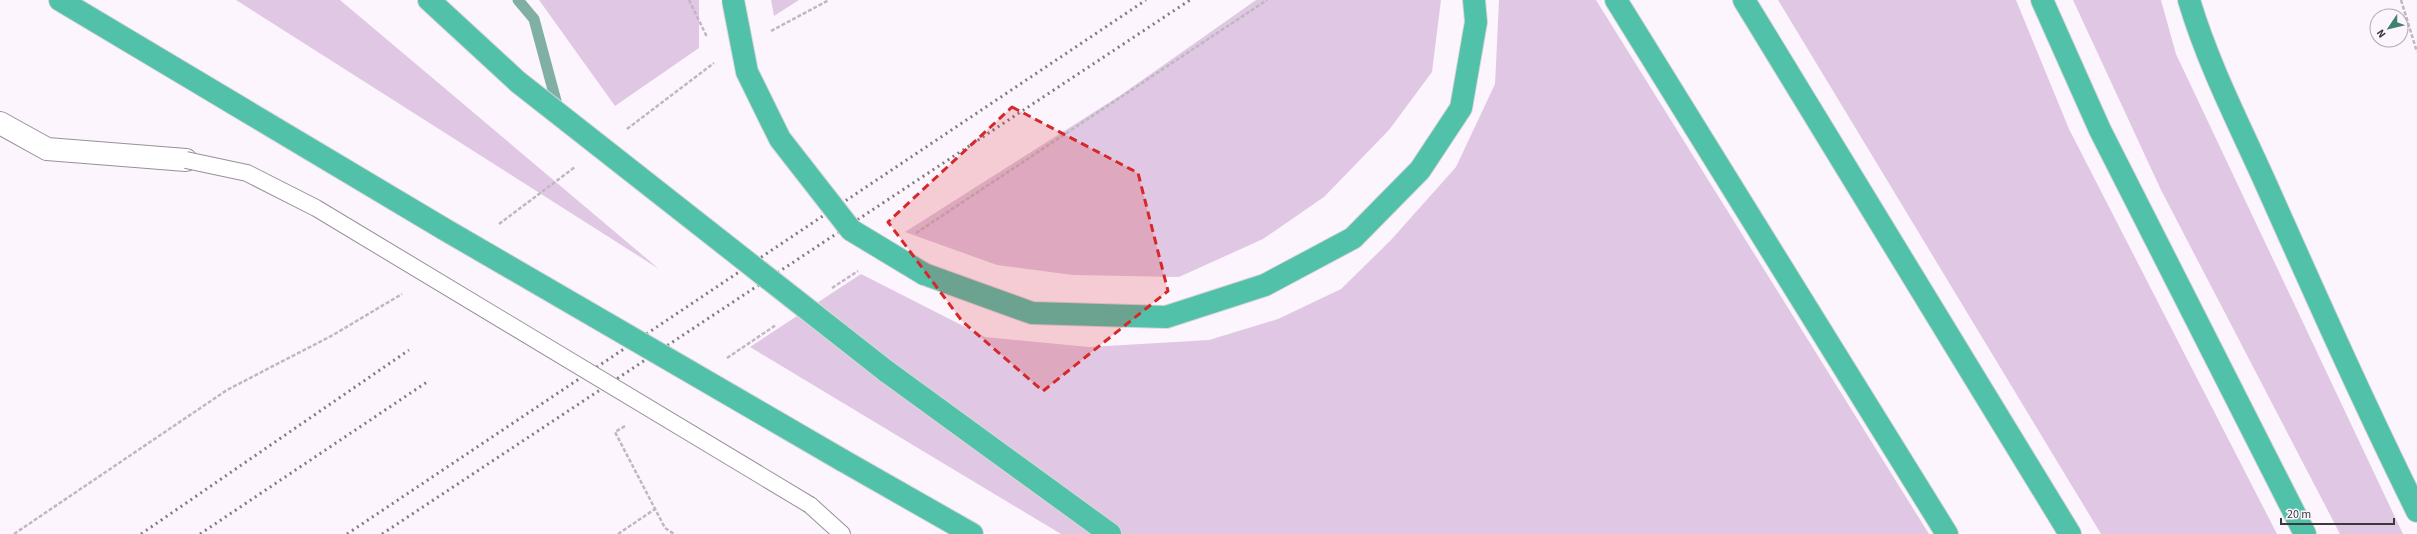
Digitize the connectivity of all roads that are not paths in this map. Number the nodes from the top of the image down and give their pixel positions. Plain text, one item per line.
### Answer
1 (60, 0) edge
2 (429, 0) edge
3 (732, 0) edge
4 (1474, 0) edge
5 (1616, 0) edge
6 (1744, 0) edge
7 (2042, 0) edge
8 (2190, 0) edge
9 (0, 123) edge
10 (186, 160) joint
11 (2417, 512) edge
12 (842, 534) edge
13 (972, 534) edge
14 (1110, 534) edge
15 (1947, 534) edge
16 (2070, 534) edge
17 (2305, 534) edge

1 - 13 highway, bridge
2 - 14 highway, bridge
3 - 4 highway, bridge
5 - 15 highway
6 - 16 highway
7 - 17 highway
8 - 11 highway
9 - 10 street
10 - 12 lane, bridge

